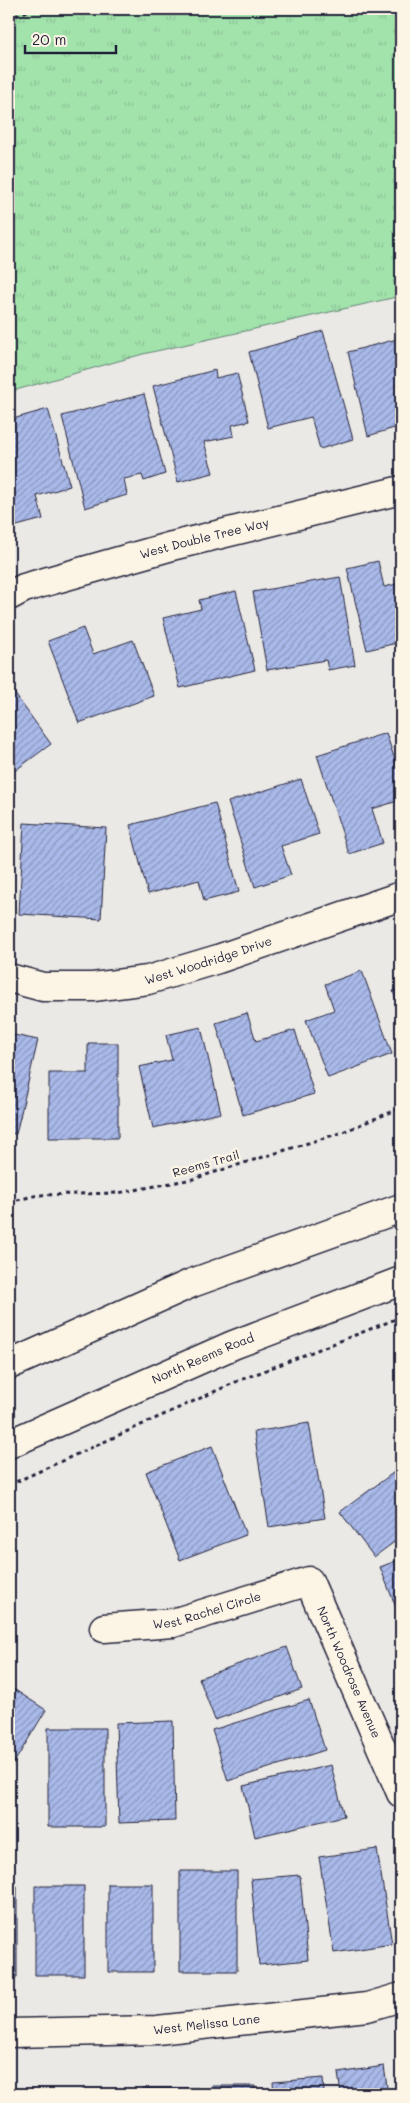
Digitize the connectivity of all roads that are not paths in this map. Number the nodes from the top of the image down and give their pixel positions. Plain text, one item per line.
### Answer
1 (401, 490) edge
2 (9, 596) edge
3 (401, 896) edge
4 (9, 978) edge
5 (401, 1208) edge
6 (401, 1281) edge
7 (9, 1365) edge
8 (9, 1444) edge
9 (309, 1581) joint
10 (104, 1628) dead end
11 (401, 1793) edge
12 (401, 1997) edge
13 (9, 2033) edge

1 - 2 street, West Double Tree Way
3 - 4 street, West Woodridge Drive
5 - 7 street
6 - 8 street, North Reems Road
9 - 10 street, West Rachel Circle
9 - 11 street, North Woodrose Avenue
12 - 13 street, West Melissa Lane

